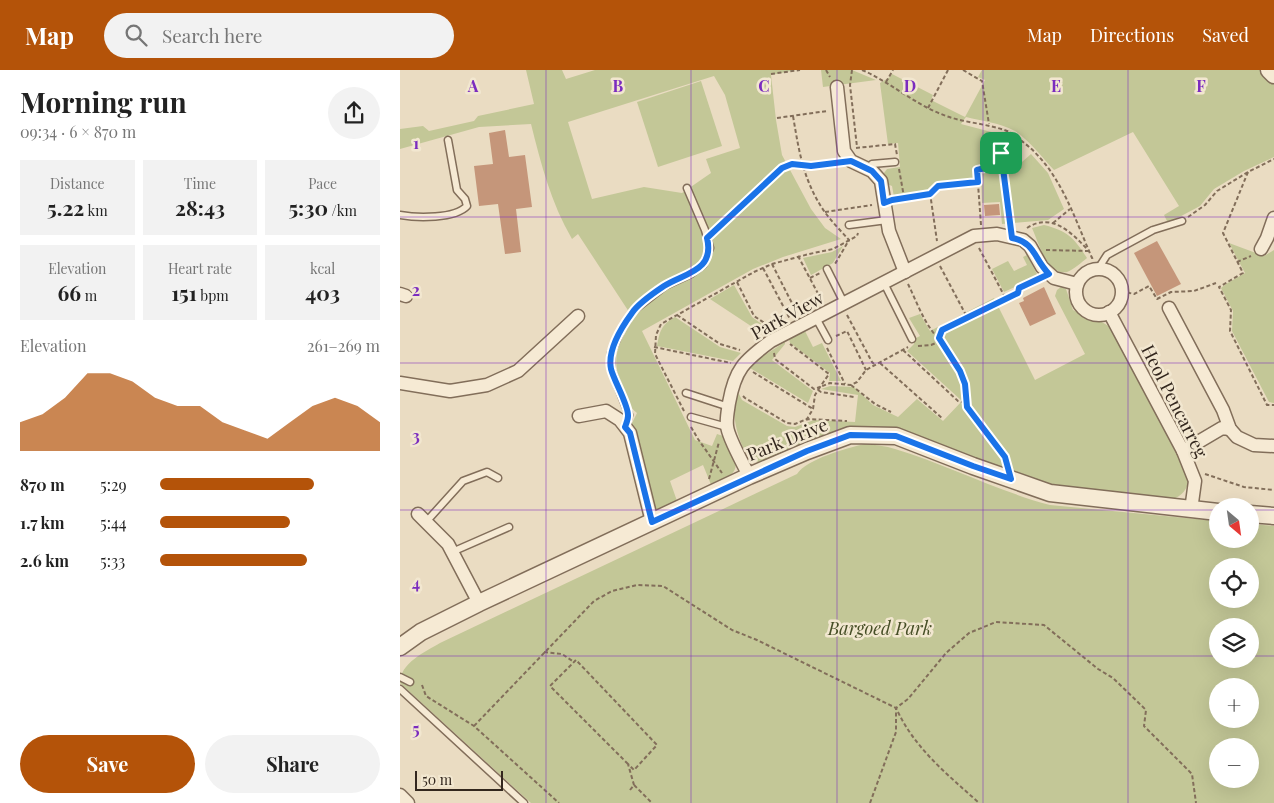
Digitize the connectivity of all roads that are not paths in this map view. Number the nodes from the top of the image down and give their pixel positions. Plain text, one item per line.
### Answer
1 (1269, 70) edge
2 (1274, 75) edge
3 (837, 87) dead end
4 (448, 140) dead end
5 (895, 162) dead end
6 (867, 169) junction
7 (687, 188) dead end
8 (400, 215) edge
9 (1274, 218) edge
10 (887, 220) junction
11 (1182, 221) road end
12 (849, 225) dead end
13 (1267, 243) edge
14 (827, 269) dead end
15 (1098, 269) junction
16 (905, 272) junction
17 (884, 283) junction
18 (1077, 284) junction
19 (844, 303) junction
20 (1169, 308) dead end
21 (1109, 312) junction
22 (822, 315) junction
23 (578, 316) dead end
24 (828, 340) road end
25 (911, 343) road end
26 (400, 383) edge
27 (686, 393) dead end
28 (728, 407) junction
29 (579, 416) dead end
30 (689, 418) road end
31 (625, 427) junction
32 (727, 427) junction
33 (1230, 429) junction
34 (1274, 446) edge
35 (1183, 451) junction
36 (750, 476) junction
37 (498, 478) dead end
38 (1191, 510) junction
39 (1209, 511) edge
40 (1259, 515) edge
41 (1274, 516) edge
42 (422, 518) joint
43 (652, 522) junction
44 (509, 526) dead end
45 (452, 552) junction
46 (479, 603) junction
47 (400, 647) edge
48 (400, 676) edge
49 (410, 682) dead end
50 (400, 689) edge
51 (400, 795) edge
52 (408, 803) edge
53 (524, 803) edge

1 - 2 street
3 - 6 street
4 - 8 lane
5 - 6 lane
6 - 10 street
7 - 31 lane
9 - 13 street
10 - 12 lane
10 - 16 street
11 - 15 lane
14 - 19 lane
15 - 18 street
15 - 21 street
16 - 17 street, Park View
16 - 18 street, Park View
17 - 19 street, Park View
17 - 25 lane
18 - 21 street
19 - 22 street, Park View
20 - 33 street
21 - 35 street, Heol Pencarreg
22 - 24 lane
22 - 28 street, Park View
23 - 26 street
27 - 28 lane
28 - 32 street, Park View
29 - 31 street
30 - 32 lane
31 - 43 street
32 - 36 street, Park View
33 - 34 street
33 - 35 street
35 - 38 street, Heol Pencarreg
36 - 38 street, Park Drive
36 - 43 street, Park Drive
37 - 42 lane
38 - 39 street, Park Drive
40 - 41 street
42 - 45 street
43 - 46 street, Park Drive
44 - 45 lane
45 - 46 street
46 - 47 street, Park Drive
48 - 49 lane
50 - 53 lane
51 - 52 street

